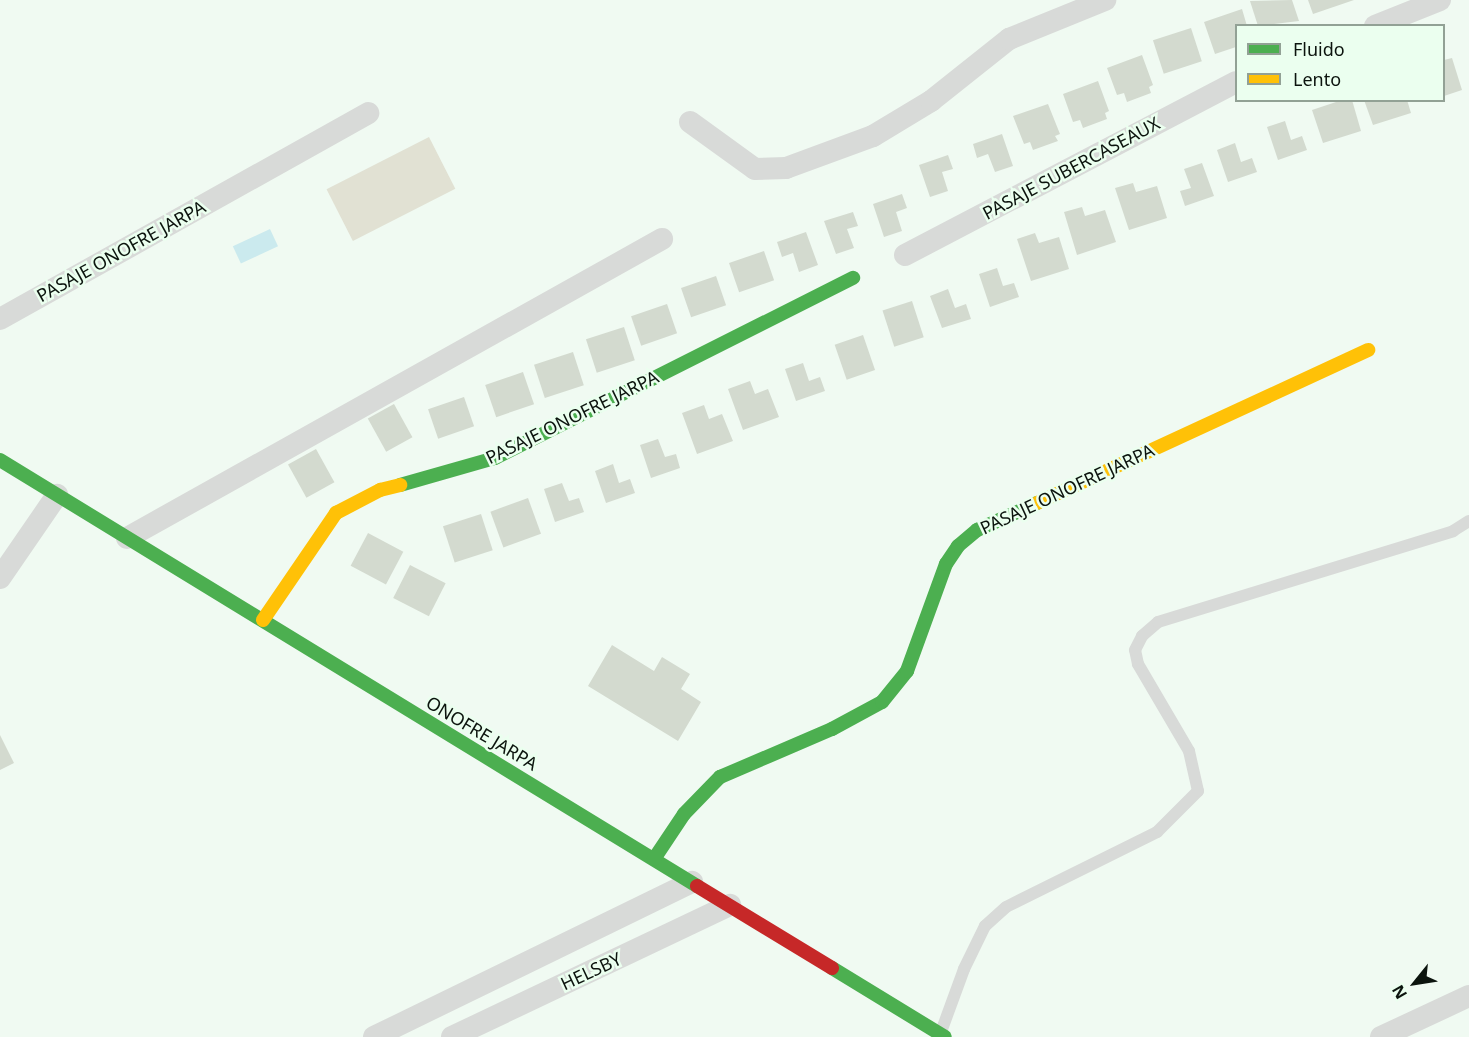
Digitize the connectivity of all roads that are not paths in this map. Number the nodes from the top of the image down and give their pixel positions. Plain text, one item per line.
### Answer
1 (1105, 0) edge
2 (1440, 0) edge
3 (1380, 24) edge
4 (1235, 83) edge
5 (368, 113) dead end
6 (690, 122) dead end
7 (662, 239) dead end
8 (905, 255) dead end
9 (853, 278) dead end
10 (0, 319) edge
11 (1368, 350) dead end
12 (0, 460) edge
13 (57, 495) junction
14 (1469, 521) edge
15 (127, 538) junction
16 (0, 578) edge
17 (263, 620) junction
18 (654, 859) junction
19 (692, 882) junction
20 (730, 905) junction
21 (1469, 996) edge
22 (943, 1036) edge
23 (374, 1037) edge
24 (452, 1037) edge
25 (1381, 1037) edge

1 - 6 street
2 - 3 street
4 - 8 street, PASAJE SUBERCASEAUX
5 - 10 street, PASAJE ONOFRE JARPA
7 - 15 street
9 - 17 street, PASAJE ONOFRE JARPA
11 - 18 street, PASAJE ONOFRE JARPA
12 - 13 street, ONOFRE JARPA
13 - 15 street, ONOFRE JARPA
13 - 16 street
14 - 22 lane
15 - 17 street, ONOFRE JARPA
17 - 18 street, ONOFRE JARPA
18 - 19 street, ONOFRE JARPA
19 - 20 street, ONOFRE JARPA
19 - 23 street
20 - 22 street, ONOFRE JARPA
20 - 24 street, HELSBY
21 - 25 street

